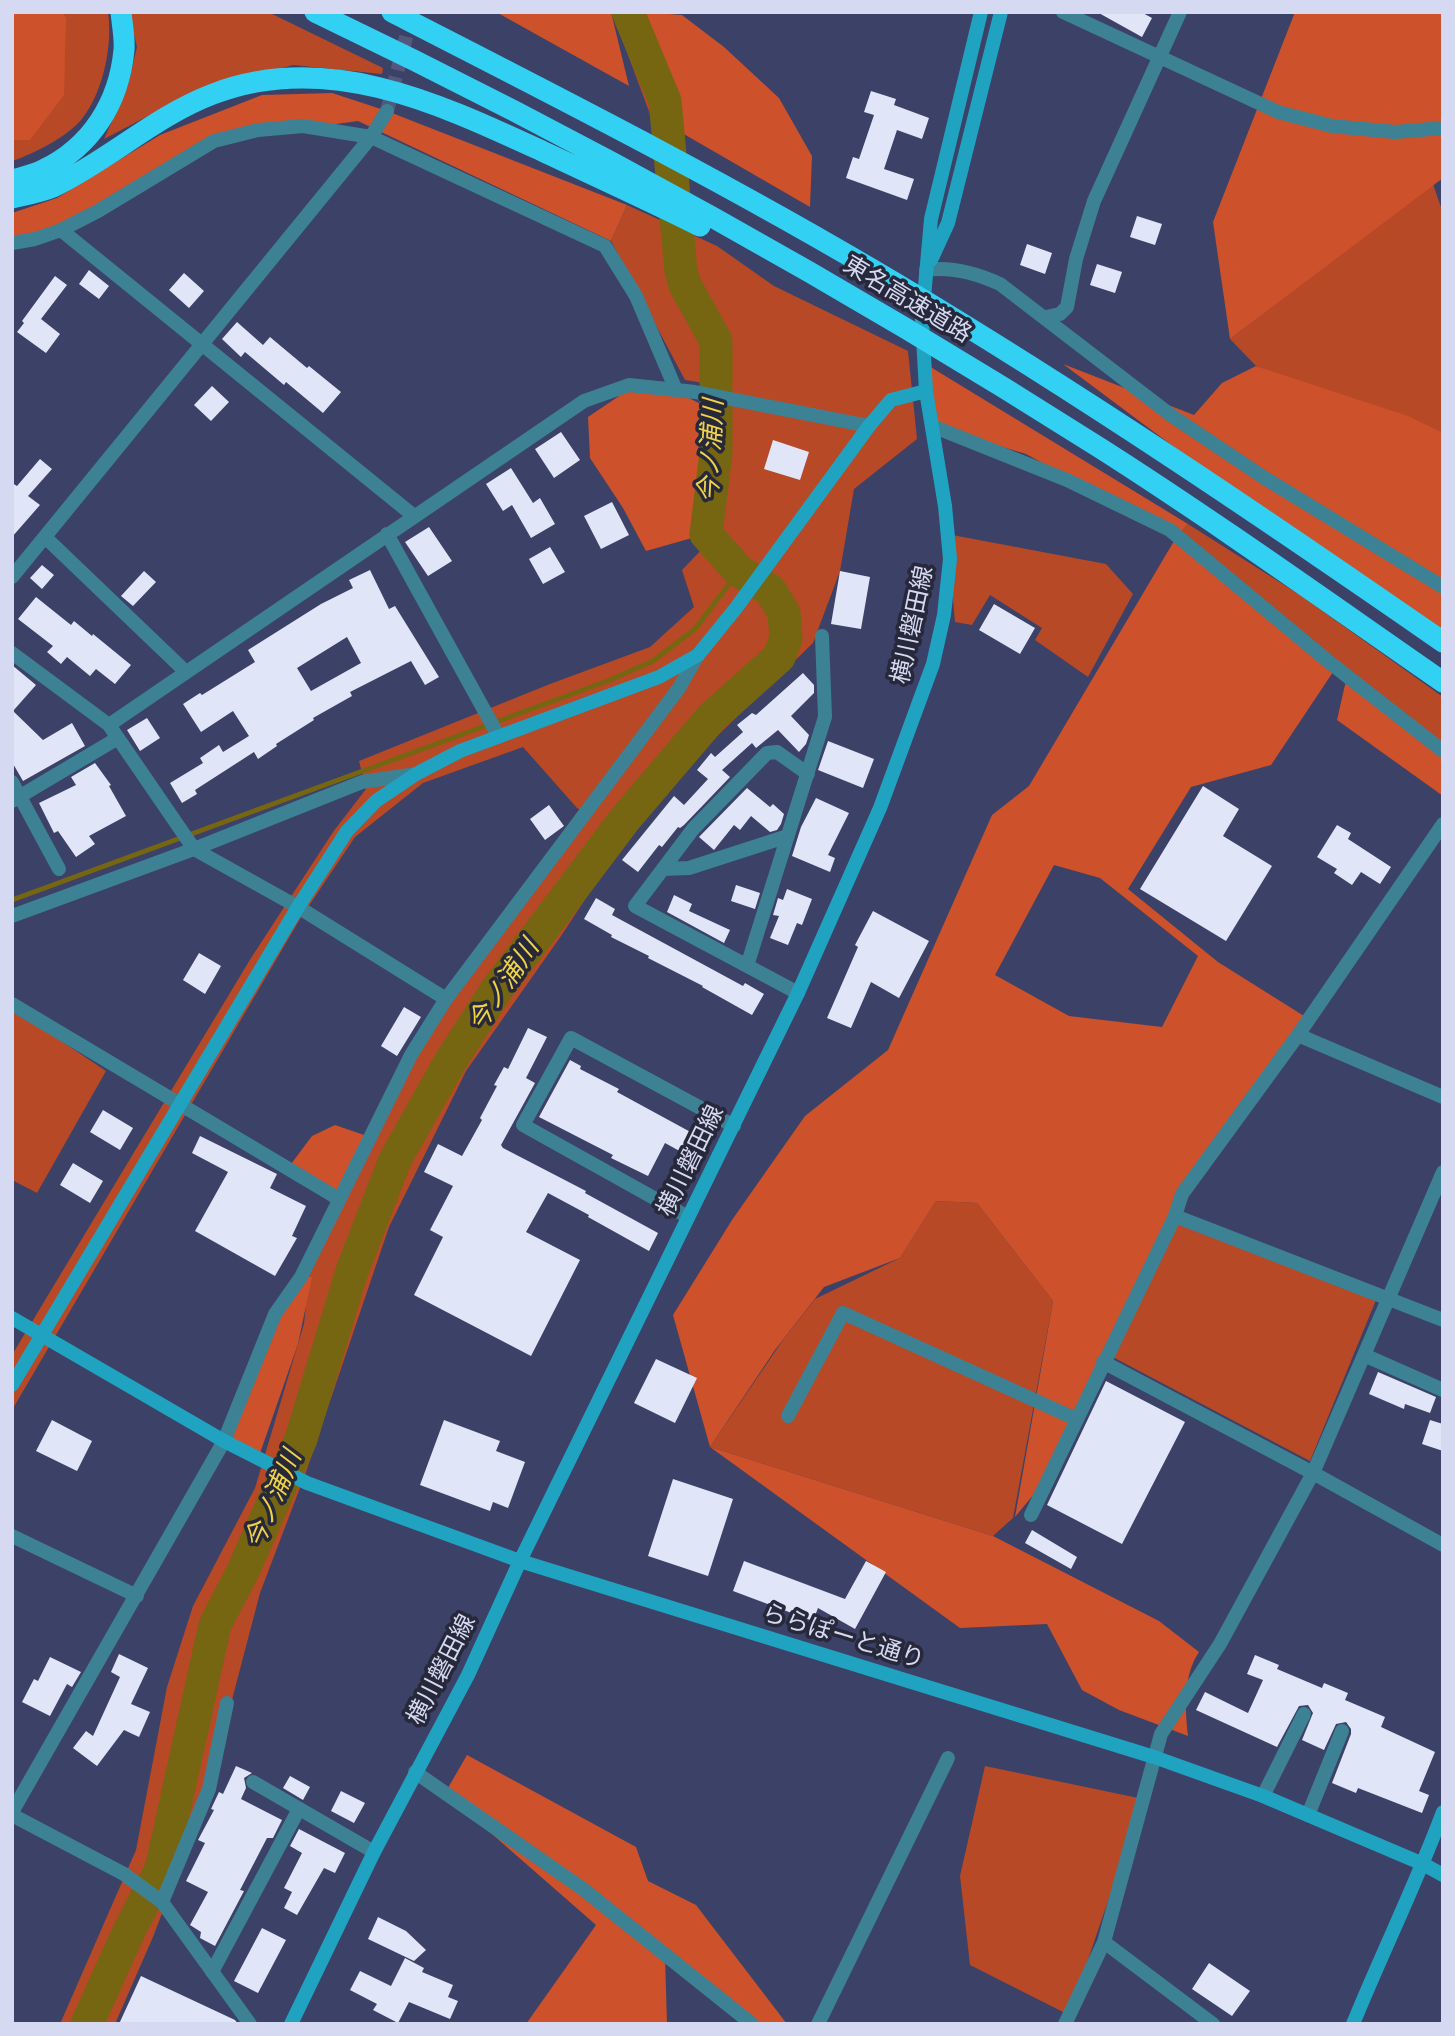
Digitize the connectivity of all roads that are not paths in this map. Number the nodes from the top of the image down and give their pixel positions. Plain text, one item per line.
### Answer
1 (121, 12) edge
2 (316, 12) edge
3 (392, 12) edge
4 (1001, 12) edge
5 (1063, 12) edge
6 (1180, 12) edge
7 (976, 14) edge
8 (1159, 57) junction
9 (387, 111) tunnel mouth
10 (1443, 128) edge
11 (371, 137) junction
12 (626, 179) junction
13 (12, 180) edge
14 (12, 198) edge
15 (61, 230) junction
16 (12, 243) edge
17 (926, 270) junction
18 (1046, 317) junction
19 (202, 344) junction
20 (676, 390) junction
21 (926, 391) junction
22 (869, 426) junction
23 (932, 426) junction
24 (414, 516) junction
25 (387, 534) junction
26 (45, 537) junction
27 (12, 577) edge
28 (1443, 587) edge
29 (822, 636) dead end
30 (1443, 642) edge
31 (12, 653) edge
32 (698, 655) junction
33 (186, 672) junction
34 (1443, 682) edge
35 (109, 725) junction
36 (499, 737) junction
37 (118, 738) junction
38 (1443, 751) edge
39 (416, 774) junction
40 (808, 774) junction
41 (12, 782) edge
42 (16, 799) edge
43 (1443, 824) edge
44 (788, 836) junction
45 (194, 849) junction
46 (59, 869) dead end
47 (663, 869) junction
48 (298, 908) junction
49 (12, 916) edge
50 (747, 966) junction
51 (797, 993) junction
52 (446, 999) junction
53 (12, 1004) edge
54 (1297, 1035) junction
55 (1443, 1097) edge
56 (181, 1103) junction
57 (734, 1126) junction
58 (1443, 1172) edge
59 (339, 1199) junction
60 (1175, 1216) junction
61 (688, 1217) junction
62 (1389, 1298) junction
63 (12, 1318) edge
64 (1443, 1320) edge
65 (43, 1335) junction
66 (1364, 1355) junction
67 (1103, 1362) junction
68 (12, 1385) edge
69 (1443, 1390) edge
70 (788, 1416) dead end
71 (1076, 1419) junction
72 (224, 1441) junction
73 (1313, 1473) junction
74 (1031, 1515) dead end
75 (12, 1536) edge
76 (1443, 1545) edge
77 (520, 1561) junction
78 (136, 1597) junction
79 (227, 1703) dead end
80 (1304, 1714) dead end
81 (1342, 1731) dead end
82 (1154, 1757) junction
83 (948, 1758) dead end
84 (415, 1772) junction
85 (253, 1782) dead end
86 (1263, 1796) junction
87 (299, 1809) junction
88 (1443, 1812) edge
89 (12, 1813) edge
90 (1308, 1815) junction
91 (374, 1852) junction
92 (1423, 1864) junction
93 (1443, 1875) edge
94 (162, 1902) junction
95 (1104, 1942) junction
96 (212, 1972) junction
97 (250, 2024) edge
98 (291, 2024) edge
99 (752, 2024) edge
100 (818, 2024) edge
101 (1065, 2024) edge
102 (1213, 2024) edge
103 (1353, 2024) edge

1 - 13 highway
2 - 12 highway
3 - 30 highway, 東名高速道路
4 - 17 street, 横川磐田線
5 - 8 street
6 - 8 street
7 - 17 street, 横川磐田線
8 - 10 street
8 - 18 street
9 - 11 street
11 - 15 street
11 - 19 street
11 - 20 street
12 - 14 highway
12 - 34 highway, 東名高速道路
15 - 16 street
15 - 19 street
17 - 18 street
17 - 21 street, 横川磐田線
18 - 28 street
19 - 24 street
19 - 26 street
20 - 22 street
20 - 24 street
21 - 22 street
21 - 23 street, 横川磐田線
22 - 32 street
23 - 38 street
23 - 51 street, 横川磐田線
24 - 25 street
25 - 33 street
25 - 36 street
26 - 27 street
26 - 33 street
29 - 40 street
31 - 35 street
32 - 36 street
32 - 52 street
33 - 35 street
35 - 37 street
36 - 39 street
37 - 42 street
37 - 45 street
39 - 45 street
39 - 48 street
40 - 44 street
40 - 47 street
41 - 42 street
42 - 46 street
43 - 54 street
44 - 47 street
44 - 50 street
45 - 48 street
45 - 49 street
47 - 50 street
48 - 52 street
48 - 56 street
50 - 51 street
51 - 57 street, 横川磐田線
52 - 59 street
53 - 56 street
54 - 55 street
54 - 60 street
56 - 59 street
56 - 65 street
57 - 61 street, 横川磐田線
57 - 61 street
58 - 62 street
59 - 72 street
60 - 62 street
60 - 67 street
61 - 77 street, 横川磐田線
62 - 64 street
62 - 66 street
63 - 65 street, ららぽーと通り
65 - 68 street
65 - 72 street, ららぽーと通り
66 - 69 street
66 - 73 street
67 - 71 street
67 - 73 street
70 - 71 street
71 - 74 street
72 - 77 street, ららぽーと通り
72 - 78 street
73 - 76 street
73 - 82 street
75 - 78 street
77 - 82 street, ららぽーと通り
77 - 84 street, 横川磐田線
78 - 89 street
79 - 94 street
80 - 86 street
81 - 90 street
82 - 86 street, ららぽーと通り
82 - 95 street
83 - 100 street
84 - 91 street, 横川磐田線
84 - 99 street
85 - 87 street
86 - 90 street, ららぽーと通り
87 - 91 street
87 - 96 street
88 - 92 street
89 - 94 street
90 - 92 street, ららぽーと通り
91 - 98 street, 横川磐田線
92 - 93 street
92 - 103 street
94 - 96 street
95 - 101 street
95 - 102 street
96 - 97 street

